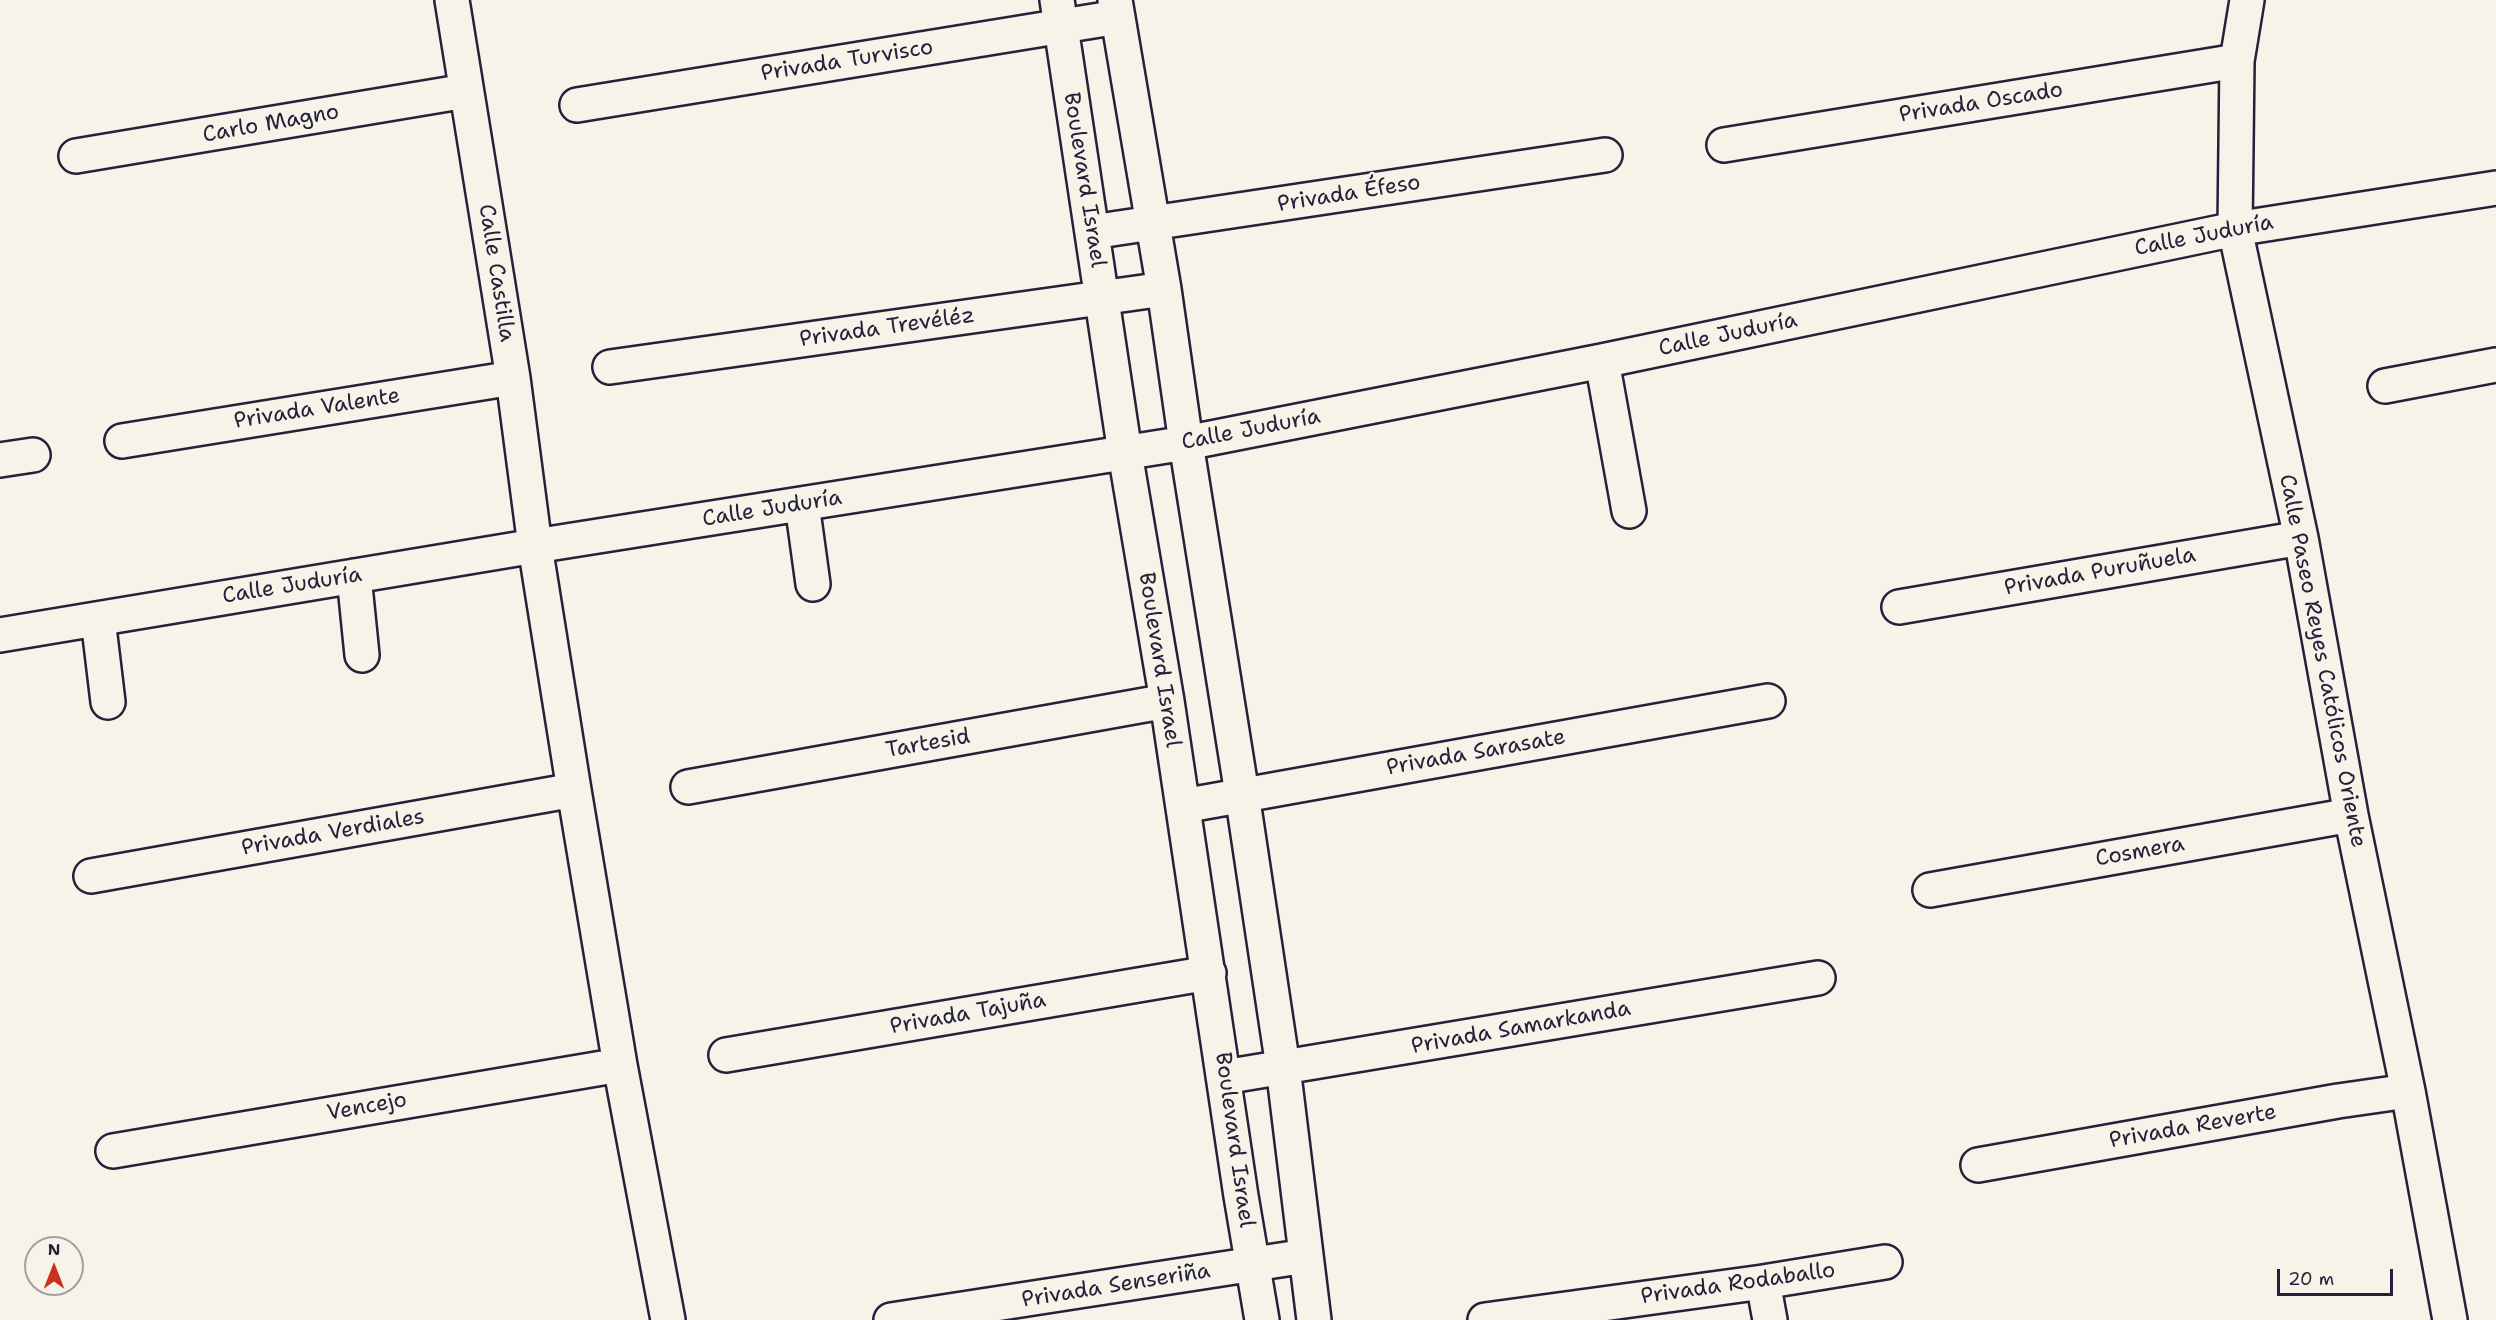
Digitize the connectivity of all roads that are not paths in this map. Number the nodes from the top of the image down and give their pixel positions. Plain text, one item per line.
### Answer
1 (452, 0) edge
2 (2247, 0) edge
3 (1117, 9) edge
4 (1059, 13) edge
5 (2237, 61) junction
6 (466, 91) junction
7 (577, 105) dead end
8 (1724, 145) dead end
9 (1605, 155) dead end
10 (76, 156) dead end
11 (2496, 188) edge
12 (1153, 224) junction
13 (2235, 228) junction
14 (1092, 232) junction
15 (1164, 289) junction
16 (1102, 297) junction
17 (1602, 361) junction
18 (2496, 365) edge
19 (610, 367) dead end
20 (513, 378) junction
21 (2385, 386) dead end
22 (122, 441) dead end
23 (1186, 443) junction
24 (1125, 453) junction
25 (33, 455) dead end
26 (0, 460) edge
27 (802, 504) junction
28 (1629, 511) dead end
29 (2301, 538) junction
30 (535, 546) junction
31 (354, 576) junction
32 (813, 584) dead end
33 (1899, 607) dead end
34 (98, 619) junction
35 (0, 635) edge
36 (362, 654) dead end
37 (1167, 701) junction
38 (1768, 701) dead end
39 (108, 702) dead end
40 (688, 787) dead end
41 (574, 790) junction
42 (1242, 794) junction
43 (1183, 806) junction
44 (2351, 815) junction
45 (91, 876) dead end
46 (1930, 890) dead end
47 (1209, 973) junction
48 (1818, 978) dead end
49 (726, 1055) dead end
50 (620, 1065) junction
51 (1283, 1067) junction
52 (1224, 1077) junction
53 (2408, 1091) junction
54 (113, 1151) dead end
55 (1978, 1165) dead end
56 (1306, 1256) junction
57 (1884, 1262) dead end
58 (1252, 1264) junction
59 (1763, 1282) junction
60 (668, 1320) edge
61 (891, 1320) edge
62 (1262, 1320) edge
63 (1314, 1320) edge
64 (1485, 1320) edge
65 (1770, 1320) edge
66 (2450, 1320) edge

1 - 6 street, Calle Castilla
2 - 5 street, Calle Paseo Reyes Católicos Oriente
3 - 4 street, Privada Turvisco
3 - 12 street
4 - 7 street, Privada Turvisco
4 - 14 street, Boulevard Israel
5 - 8 street, Privada Oscado
5 - 13 street, Calle Paseo Reyes Católicos Oriente
6 - 10 street, Carlo Magno
6 - 20 street, Calle Castilla
9 - 12 street, Privada Éfeso
11 - 13 street, Calle Juduría
12 - 14 street, Privada Éfeso
12 - 15 street
13 - 17 street, Calle Juduría
13 - 29 street, Calle Paseo Reyes Católicos Oriente
14 - 16 street, Boulevard Israel
15 - 16 street, Privada Trevéléz
15 - 23 street
16 - 19 street, Privada Trevéléz
16 - 24 street, Boulevard Israel
17 - 23 street, Calle Juduría
17 - 28 street
18 - 21 street
20 - 22 street, Privada Valente
20 - 30 street, Calle Castilla
23 - 24 street, Calle Juduría
23 - 42 street
24 - 27 street, Calle Juduría
24 - 37 street, Boulevard Israel
25 - 26 street
27 - 30 street, Calle Juduría
27 - 32 street
29 - 33 street, Privada Puruñuela
29 - 44 street, Calle Paseo Reyes Católicos Oriente
30 - 31 street, Calle Juduría
30 - 41 street, Calle Castilla
31 - 34 street, Calle Juduría
31 - 36 street
34 - 35 street, Calle Juduría
34 - 39 street
37 - 40 street, Tartesid
37 - 43 street, Boulevard Israel
38 - 42 street, Privada Sarasate
41 - 45 street, Privada Verdiales
41 - 50 street, Calle Castilla
42 - 43 street, Privada Sarasate
42 - 51 street
43 - 47 street, Boulevard Israel
44 - 46 street, Cosmera
44 - 53 street, Calle Paseo Reyes Católicos Oriente
47 - 49 street, Privada Tajuña
47 - 52 street, Boulevard Israel
48 - 51 street, Privada Samarkanda
50 - 54 street, Vencejo
50 - 60 street, Calle Castilla
51 - 52 street, Privada Samarkanda
51 - 56 street
52 - 58 street, Boulevard Israel
53 - 55 street, Privada Reverte
53 - 66 street, Calle Paseo Reyes Católicos Oriente
56 - 58 street, Privada Senseriña
56 - 63 street
57 - 59 street, Privada Rodaballo
58 - 61 street, Privada Senseriña
58 - 62 street, Boulevard Israel
59 - 64 street, Privada Rodaballo
59 - 65 street

